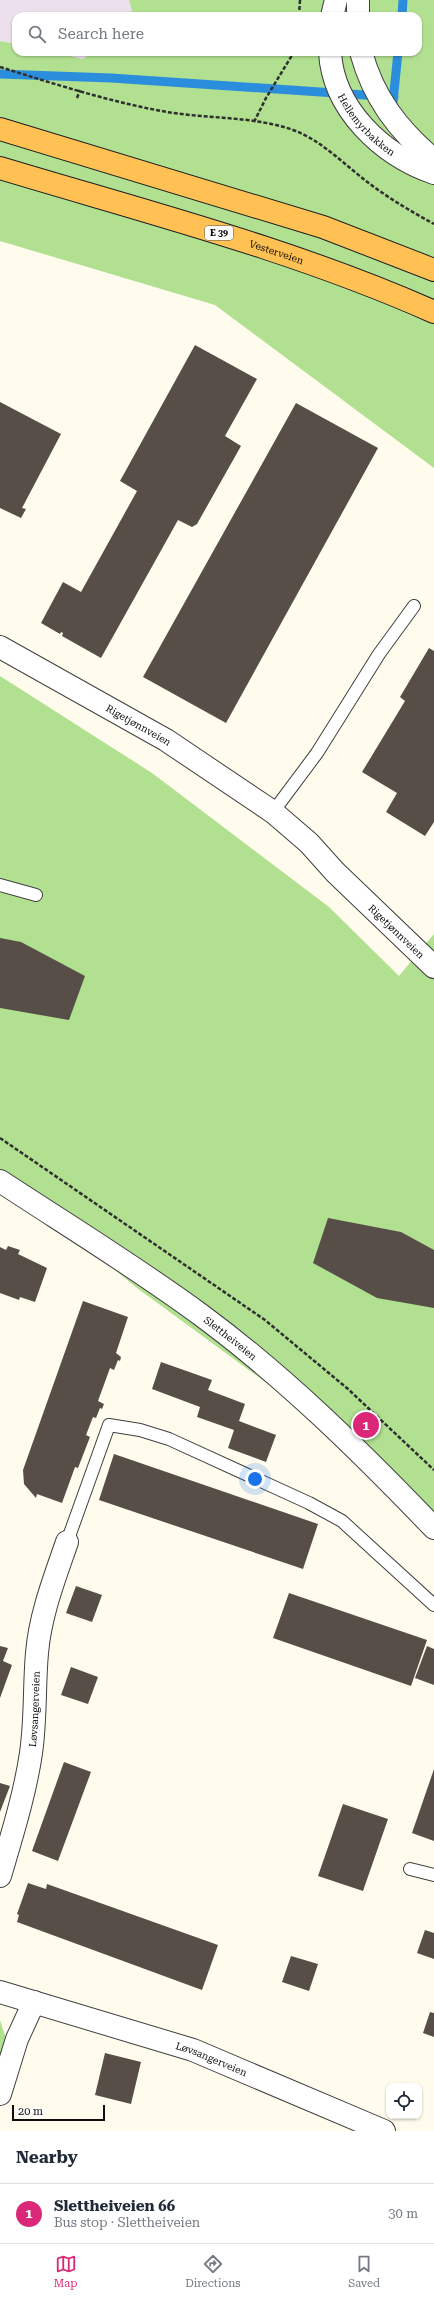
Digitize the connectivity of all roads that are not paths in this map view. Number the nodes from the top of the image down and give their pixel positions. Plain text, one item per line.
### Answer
1 (336, 0) edge
2 (358, 0) edge
3 (333, 12) edge
4 (358, 12) edge
5 (330, 56) edge
6 (362, 56) edge
7 (0, 129) edge
8 (434, 160) edge
9 (0, 168) edge
10 (434, 173) edge
11 (434, 270) edge
12 (434, 312) edge
13 (414, 606) dead end
14 (0, 647) edge
15 (273, 812) junction
16 (0, 885) edge
17 (36, 895) dead end
18 (434, 967) edge
19 (0, 1181) edge
20 (434, 1528) edge
21 (67, 1542) joint
22 (434, 1605) edge
23 (410, 1869) dead end
24 (434, 1875) edge
25 (0, 1876) edge
26 (0, 1992) edge
27 (34, 2002) junction
28 (0, 2094) edge
29 (384, 2131) edge

1 - 3 street
2 - 4 street
5 - 10 street, Hellemyrbakken
6 - 8 street, Hellemyrbakken
7 - 11 highway
9 - 12 highway, Vesterveien / E 39
13 - 15 lane
14 - 15 street, Rigetjønnveien
15 - 18 street, Rigetjønnveien
16 - 17 lane
19 - 20 street, Slettheiveien
21 - 22 lane
21 - 25 street, Løvsangerveien
23 - 24 lane
26 - 27 street, Løvsangerveien
27 - 28 street
27 - 29 street, Løvsangerveien

